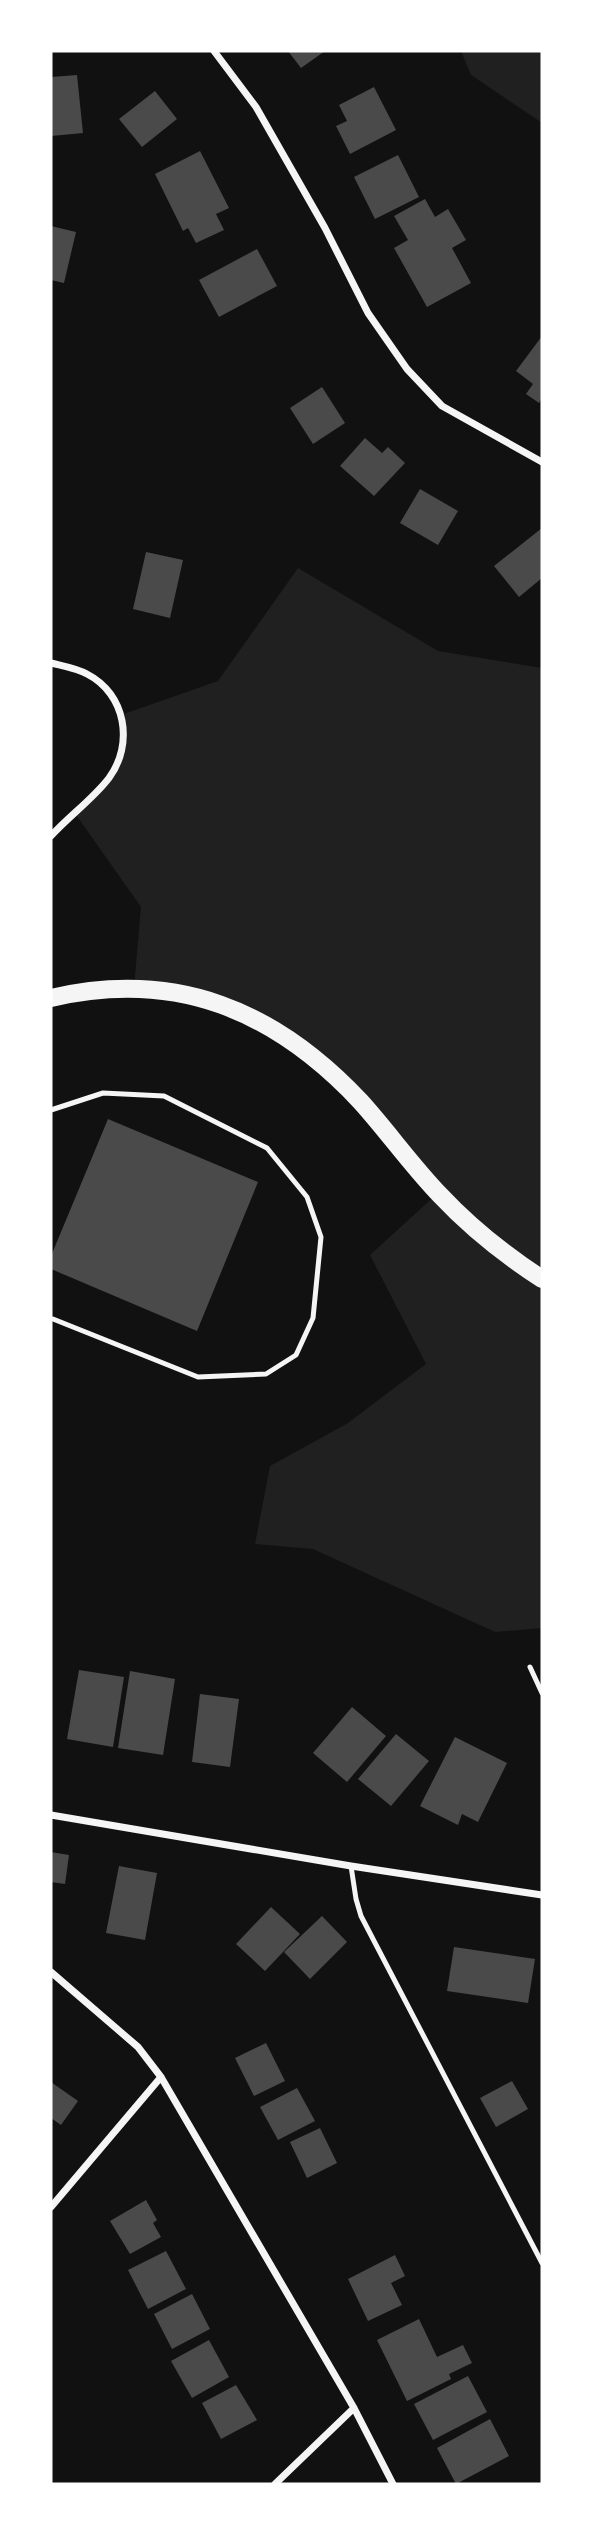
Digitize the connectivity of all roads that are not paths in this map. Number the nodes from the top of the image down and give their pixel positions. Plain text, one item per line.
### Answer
1 (215, 51) edge
2 (542, 462) edge
3 (51, 663) edge
4 (51, 836) edge
5 (51, 998) edge
6 (51, 1110) edge
7 (542, 1279) edge
8 (53, 1319) dead end
9 (530, 1667) dead end
10 (542, 1693) edge
11 (51, 1815) edge
12 (351, 1866) junction
13 (542, 1895) edge
14 (51, 1972) edge
15 (161, 2077) junction
16 (51, 2207) edge
17 (542, 2263) edge
18 (354, 2408) junction
19 (275, 2484) edge
20 (393, 2484) edge

1 - 2 street
3 - 4 street
5 - 7 main road
6 - 8 lane
9 - 10 lane
11 - 12 street
12 - 13 street
12 - 17 lane
14 - 15 street
15 - 16 street
15 - 18 street
18 - 19 street
18 - 20 street

